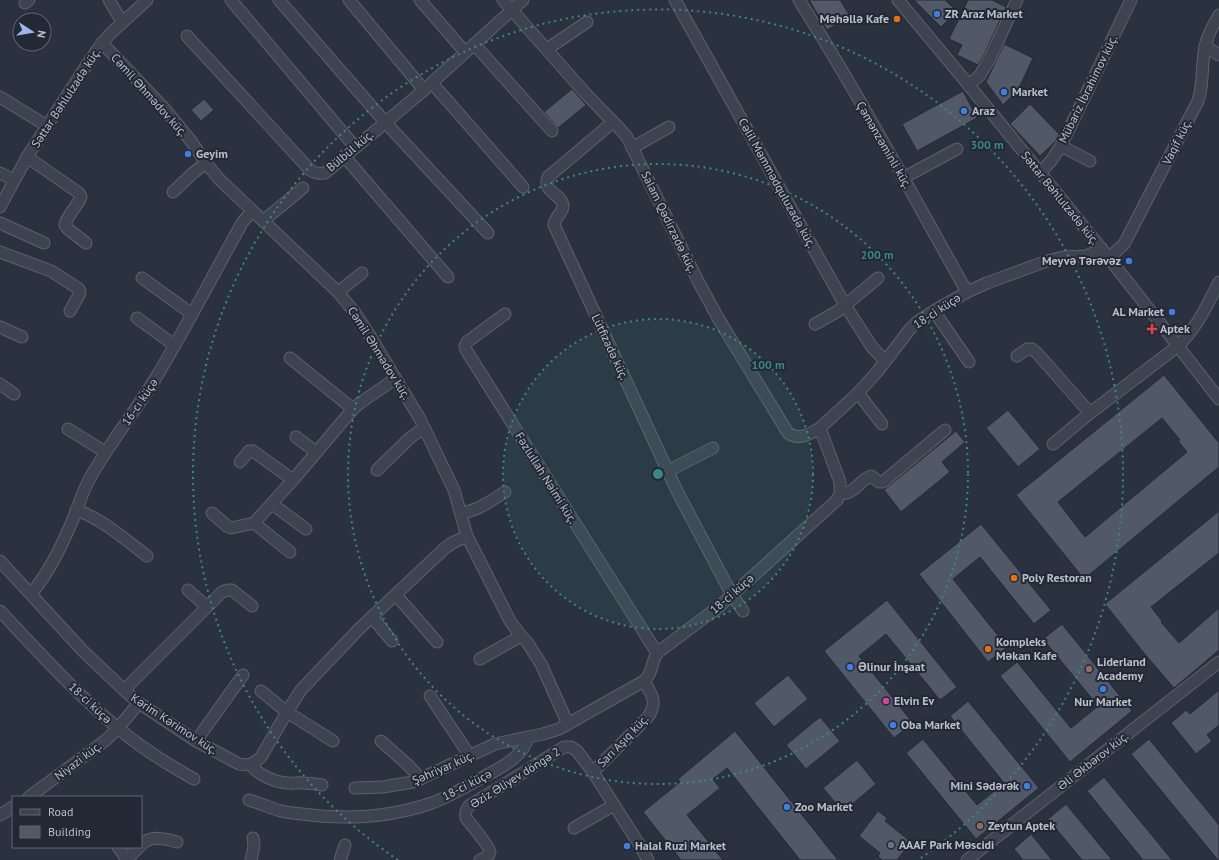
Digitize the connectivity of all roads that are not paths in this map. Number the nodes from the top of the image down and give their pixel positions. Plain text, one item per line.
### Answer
1 (109, 0) edge
2 (147, 0) edge
3 (231, 0) edge
4 (279, 0) edge
5 (349, 0) edge
6 (420, 0) edge
7 (503, 0) edge
8 (523, 0) edge
9 (675, 0) edge
10 (799, 0) edge
11 (898, 0) edge
12 (1017, 0) edge
13 (1131, 0) edge
14 (512, 10) junction
15 (1219, 15) edge
16 (122, 22) junction
17 (587, 22) dead end
18 (187, 36) dead end
19 (102, 43) junction
20 (1205, 46) junction
21 (470, 48) junction
22 (547, 49) junction
23 (1219, 55) edge
24 (969, 85) junction
25 (428, 86) junction
26 (0, 97) edge
27 (385, 122) junction
28 (613, 122) junction
29 (47, 126) junction
30 (669, 127) dead end
31 (552, 131) dead end
32 (1061, 146) junction
33 (355, 147) junction
34 (632, 148) junction
35 (957, 149) dead end
36 (344, 156) junction
37 (27, 157) junction
38 (1090, 161) dead end
39 (206, 163) junction
40 (0, 173) edge
41 (1040, 174) junction
42 (903, 178) junction
43 (14, 180) junction
44 (523, 187) dead end
45 (303, 188) dead end
46 (173, 192) dead end
47 (0, 207) edge
48 (252, 211) junction
49 (263, 221) junction
50 (0, 223) edge
51 (488, 233) dead end
52 (86, 243) dead end
53 (44, 244) dead end
54 (1102, 249) junction
55 (0, 252) edge
56 (1109, 258) junction
57 (362, 273) dead end
58 (448, 277) dead end
59 (142, 278) dead end
60 (878, 278) dead end
61 (1219, 282) edge
62 (338, 292) junction
63 (967, 292) junction
64 (845, 305) junction
65 (70, 311) dead end
66 (934, 311) junction
67 (192, 314) junction
68 (505, 314) dead end
69 (137, 318) dead end
70 (815, 324) dead end
71 (0, 328) edge
72 (22, 337) dead end
73 (174, 345) junction
74 (1178, 346) junction
75 (1017, 356) dead end
76 (290, 358) dead end
77 (885, 362) junction
78 (969, 362) dead end
79 (395, 379) junction
80 (0, 384) edge
81 (858, 392) junction
82 (14, 394) dead end
83 (1219, 399) edge
84 (353, 409) junction
85 (1090, 414) junction
86 (882, 424) dead end
87 (424, 428) junction
88 (820, 428) junction
89 (68, 429) dead end
90 (945, 430) dead end
91 (296, 437) dead end
92 (1053, 444) dead end
93 (713, 448) dead end
94 (105, 452) junction
95 (316, 452) junction
96 (240, 462) dead end
97 (377, 470) dead end
98 (668, 471) junction
99 (293, 480) junction
100 (505, 492) dead end
101 (840, 494) junction
102 (272, 504) junction
103 (76, 510) junction
104 (212, 513) dead end
105 (461, 513) junction
106 (254, 523) junction
107 (306, 529) dead end
108 (467, 536) junction
109 (290, 552) dead end
110 (146, 556) dead end
111 (0, 561) edge
112 (188, 590) dead end
113 (31, 594) junction
114 (396, 595) junction
115 (732, 595) junction
116 (252, 606) dead end
117 (207, 607) junction
118 (0, 611) edge
119 (743, 611) dead end
120 (372, 617) junction
121 (521, 636) junction
122 (392, 641) dead end
123 (437, 642) dead end
124 (657, 654) junction
125 (480, 659) dead end
126 (1219, 662) edge
127 (243, 674) dead end
128 (644, 681) junction
129 (124, 690) junction
130 (261, 691) dead end
131 (430, 696) dead end
132 (139, 702) junction
133 (287, 712) junction
134 (568, 724) junction
135 (118, 728) junction
136 (528, 737) junction
137 (381, 740) dead end
138 (196, 741) junction
139 (333, 741) dead end
140 (470, 756) junction
141 (251, 764) junction
142 (593, 772) junction
143 (194, 779) dead end
144 (421, 779) junction
145 (322, 785) dead end
146 (355, 788) dead end
147 (30, 796) edge
148 (249, 800) dead end
149 (614, 806) junction
150 (574, 828) dead end
151 (254, 838) dead end
152 (177, 842) dead end
153 (142, 844) edge
154 (345, 846) dead end
155 (119, 848) edge
156 (138, 848) edge
157 (485, 859) edge
158 (127, 860) edge
159 (251, 860) edge
160 (340, 860) edge
161 (648, 860) edge
162 (967, 860) edge

1 - 16 street
2 - 16 street, Səttar Bəhlulzadə küç.
3 - 33 street
4 - 27 street
5 - 25 street
6 - 21 street
7 - 14 street, Salam Qədirzadə küç.
8 - 14 street, Bülbül küç.
9 - 64 street, Cəlil Məmmədquluzadə küç.
10 - 42 street, Çəmənzəminli küç.
11 - 24 street, Səttar Bəhlulzadə küç.
12 - 24 street
13 - 32 street, Mübariz İbrahimov küç.
14 - 21 street, Bülbül küç.
14 - 22 street, Salam Qədirzadə küç.
15 - 20 street, Vaqif küç.
16 - 19 street, Səttar Bəhlulzadə küç.
17 - 22 street
18 - 36 street, Bülbül küç.
19 - 29 street, Səttar Bəhlulzadə küç.
19 - 39 street, Cəmil Əhmədov küç.
20 - 23 street
20 - 56 street, Vaqif küç.
21 - 25 street, Bülbül küç.
21 - 31 street
22 - 28 street, Salam Qədirzadə küç.
24 - 41 street, Səttar Bəhlulzadə küç.
25 - 27 street, Bülbül küç.
25 - 44 street
26 - 29 street
27 - 33 street, Bülbül küç.
27 - 51 street
28 - 34 street, Salam Qədirzadə küç.
28 - 98 street, Lütfizadə küç.
29 - 37 street, Səttar Bəhlulzadə küç.
30 - 34 street
32 - 38 street
32 - 41 street, Mübariz İbrahimov küç.
33 - 36 street, Bülbül küç.
34 - 88 street, Salam Qədirzadə küç.
35 - 42 street
36 - 58 street
37 - 43 street, Səttar Bəhlulzadə küç.
37 - 52 street
39 - 46 street
39 - 48 street, Cəmil Əhmədov küç.
40 - 43 street
41 - 54 street, Səttar Bəhlulzadə küç.
42 - 63 street, Çəmənzəminli küç.
43 - 47 street, Səttar Bəhlulzadə küç.
45 - 49 street
48 - 49 street, Cəmil Əhmədov küç.
48 - 67 street, 16-cı küçə
49 - 62 street, Cəmil Əhmədov küç.
50 - 53 street
54 - 56 street, Səttar Bəhlulzadə küç.
54 - 63 street, 18-ci küçə
55 - 65 street
56 - 74 street, Səttar Bəhlulzadə küç.
57 - 62 street
59 - 67 street
60 - 64 street
61 - 74 street
62 - 79 street, Cəmil Əhmədov küç.
63 - 66 street, 18-ci küçə
64 - 70 street
64 - 77 street, Cəlil Məmmədquluzadə küç.
66 - 77 street, 18-ci küçə
66 - 78 street
67 - 73 street, 16-cı küçə
68 - 124 street, Fəzlullah Nəimi küç.
69 - 73 street
71 - 72 street
73 - 94 street, 16-cı küçə
74 - 83 street, Səttar Bəhlulzadə küç.
74 - 85 street
75 - 85 street
76 - 84 street
77 - 81 street, 18-ci küçə
79 - 84 street
79 - 87 street, Cəmil Əhmədov küç.
80 - 82 street
81 - 86 street
81 - 88 street, 18-ci küçə
84 - 95 street
85 - 92 street
87 - 97 street
87 - 105 street, Cəmil Əhmədov küç.
88 - 101 street
89 - 94 street
90 - 101 street
91 - 95 street
93 - 98 street
94 - 103 street, 16-cı küçə
95 - 99 street
96 - 99 street
98 - 115 street, Lütfizadə küç.
99 - 102 street
100 - 105 street
101 - 115 street, 18-ci küçə
102 - 106 street
102 - 107 street
103 - 110 street
103 - 113 street, 16-cı küçə
104 - 106 street
105 - 108 street, Cəmil Əhmədov küç.
106 - 109 street
108 - 114 street
108 - 121 street, Cəmil Əhmədov küç.
111 - 113 street, Kərim Kərimov küç.
112 - 117 street
113 - 129 street, Kərim Kərimov küç.
114 - 120 street
114 - 123 street
115 - 119 street, Lütfizadə küç.
115 - 124 street, 18-ci küçə
116 - 117 street
117 - 129 street
118 - 135 street, 18-ci küçə
120 - 122 street
120 - 133 street
121 - 125 street
121 - 134 street, Cəmil Əhmədov küç.
124 - 128 street
126 - 162 street, Əli Əkbərov küç.
127 - 138 street
128 - 134 street
128 - 142 street, Sarı Aşıq küç.
129 - 132 street, Kərim Kərimov küç.
130 - 133 street
131 - 140 street
132 - 135 street, Niyazi küç.
132 - 138 street, Kərim Kərimov küç.
133 - 139 street
133 - 141 street
134 - 136 street
135 - 143 street, 18-ci küçə
135 - 147 street, Niyazi küç.
136 - 140 street, Şəhriyar küç.
136 - 148 street, 18-ci küçə
137 - 144 street
138 - 141 street, Kərim Kərimov küç.
140 - 144 street, Şəhriyar küç.
141 - 145 street
142 - 149 street, Sarı Aşıq küç.
142 - 157 street, Əziz Əliyev döngə 2
144 - 146 street, Şəhriyar küç.
149 - 150 street
149 - 161 street, Sarı Aşıq küç.
151 - 159 street
152 - 153 street
154 - 160 street
155 - 158 street
156 - 158 street

